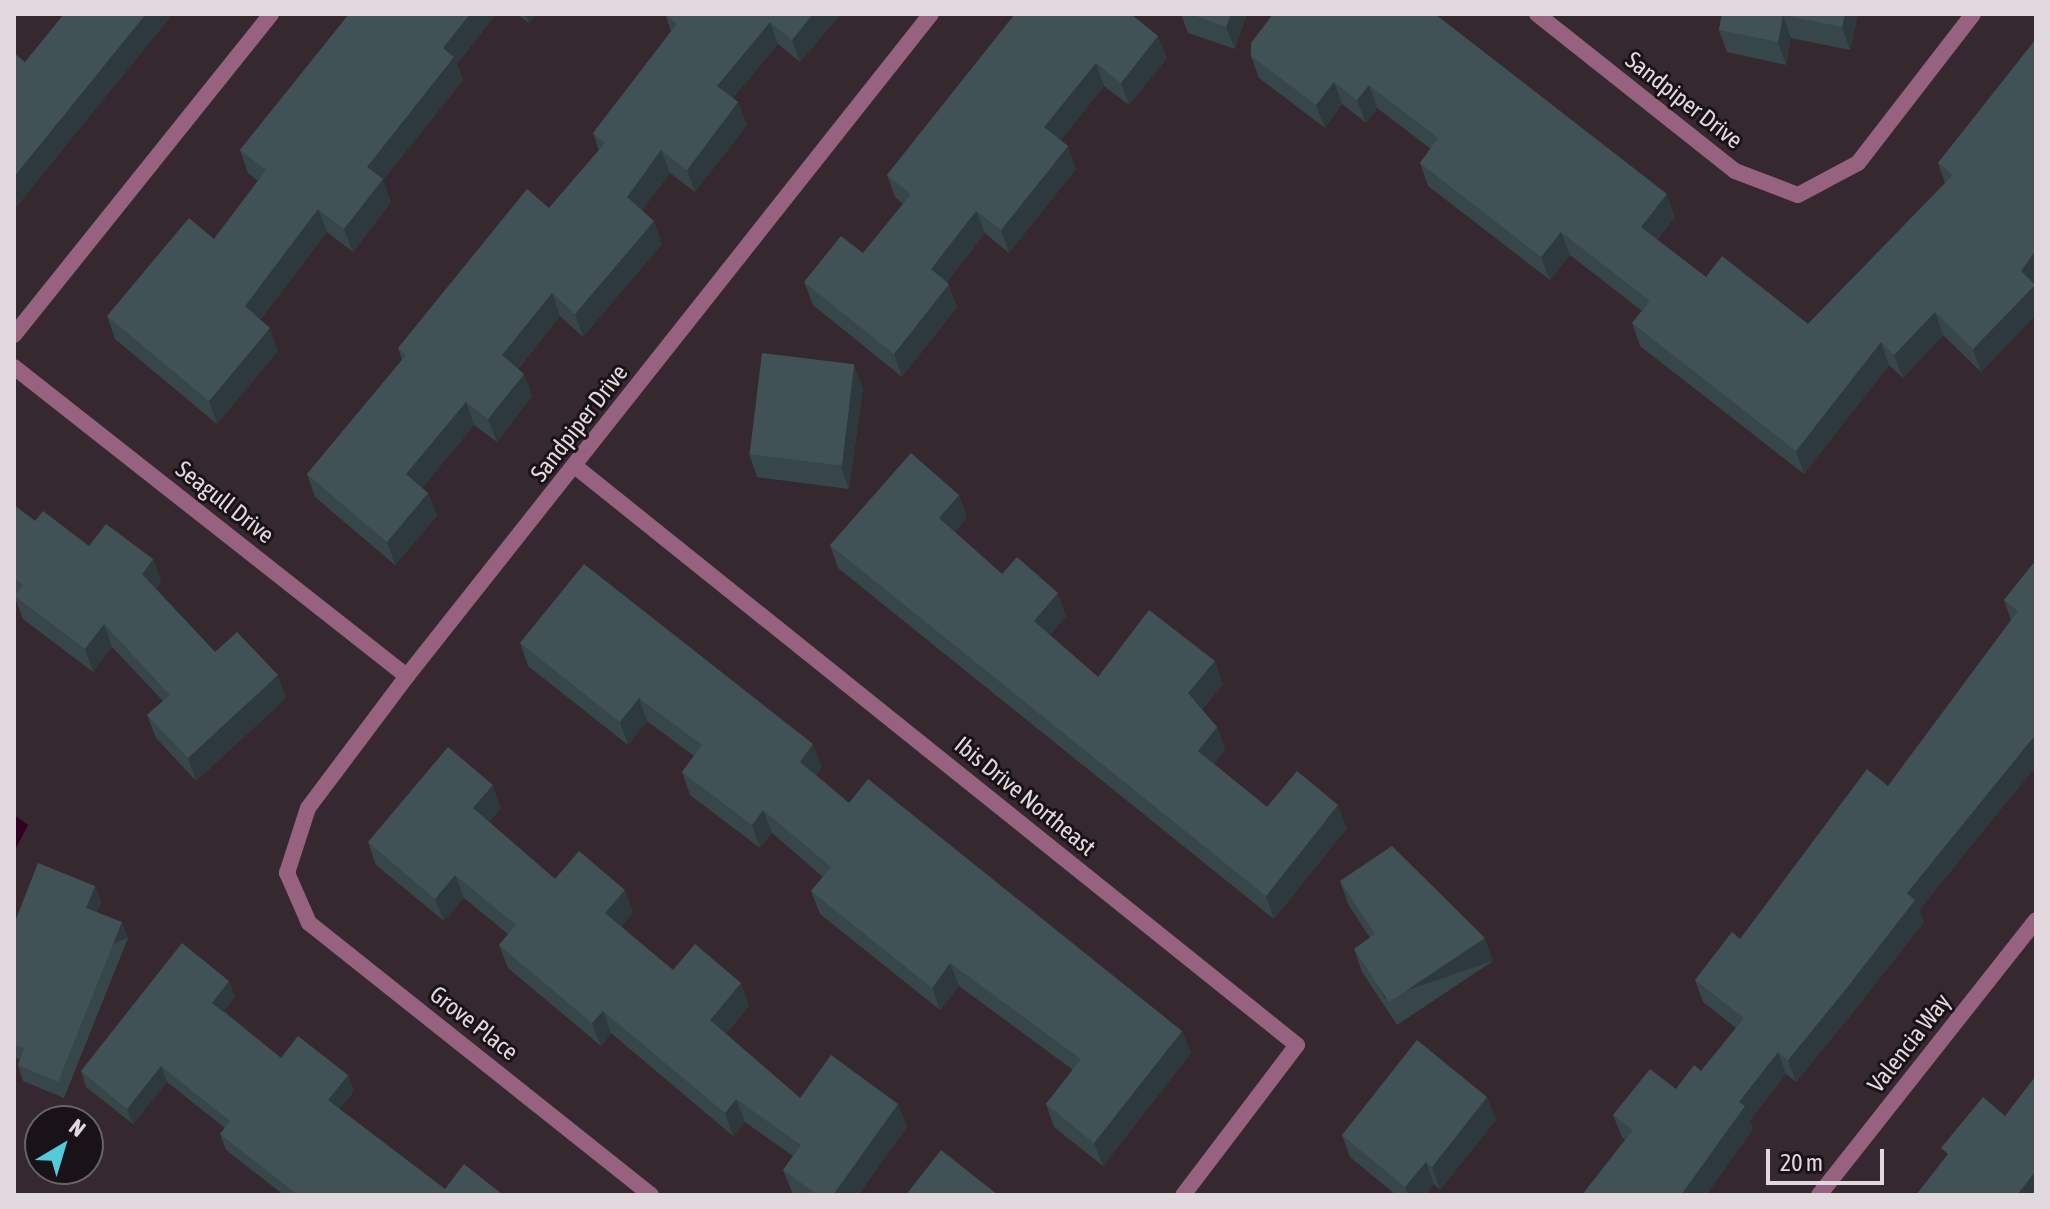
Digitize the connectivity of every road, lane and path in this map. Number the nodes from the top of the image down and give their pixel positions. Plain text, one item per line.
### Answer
1 (271, 14) edge
2 (931, 14) edge
3 (1537, 14) edge
4 (1973, 14) edge
5 (14, 335) edge
6 (14, 367) edge
7 (576, 467) junction
8 (407, 676) junction
9 (287, 873) joint
10 (2036, 920) edge
11 (651, 1195) edge
12 (1183, 1195) edge
13 (1819, 1195) edge

1 - 5 street
2 - 7 street, Sandpiper Drive
3 - 4 street, Sandpiper Drive
6 - 8 street, Seagull Drive
7 - 8 street, Sandpiper Drive
7 - 12 street, Ibis Drive Northeast
8 - 9 street, Sandpiper Drive
9 - 11 street, Grove Place
10 - 13 street, Valencia Way

